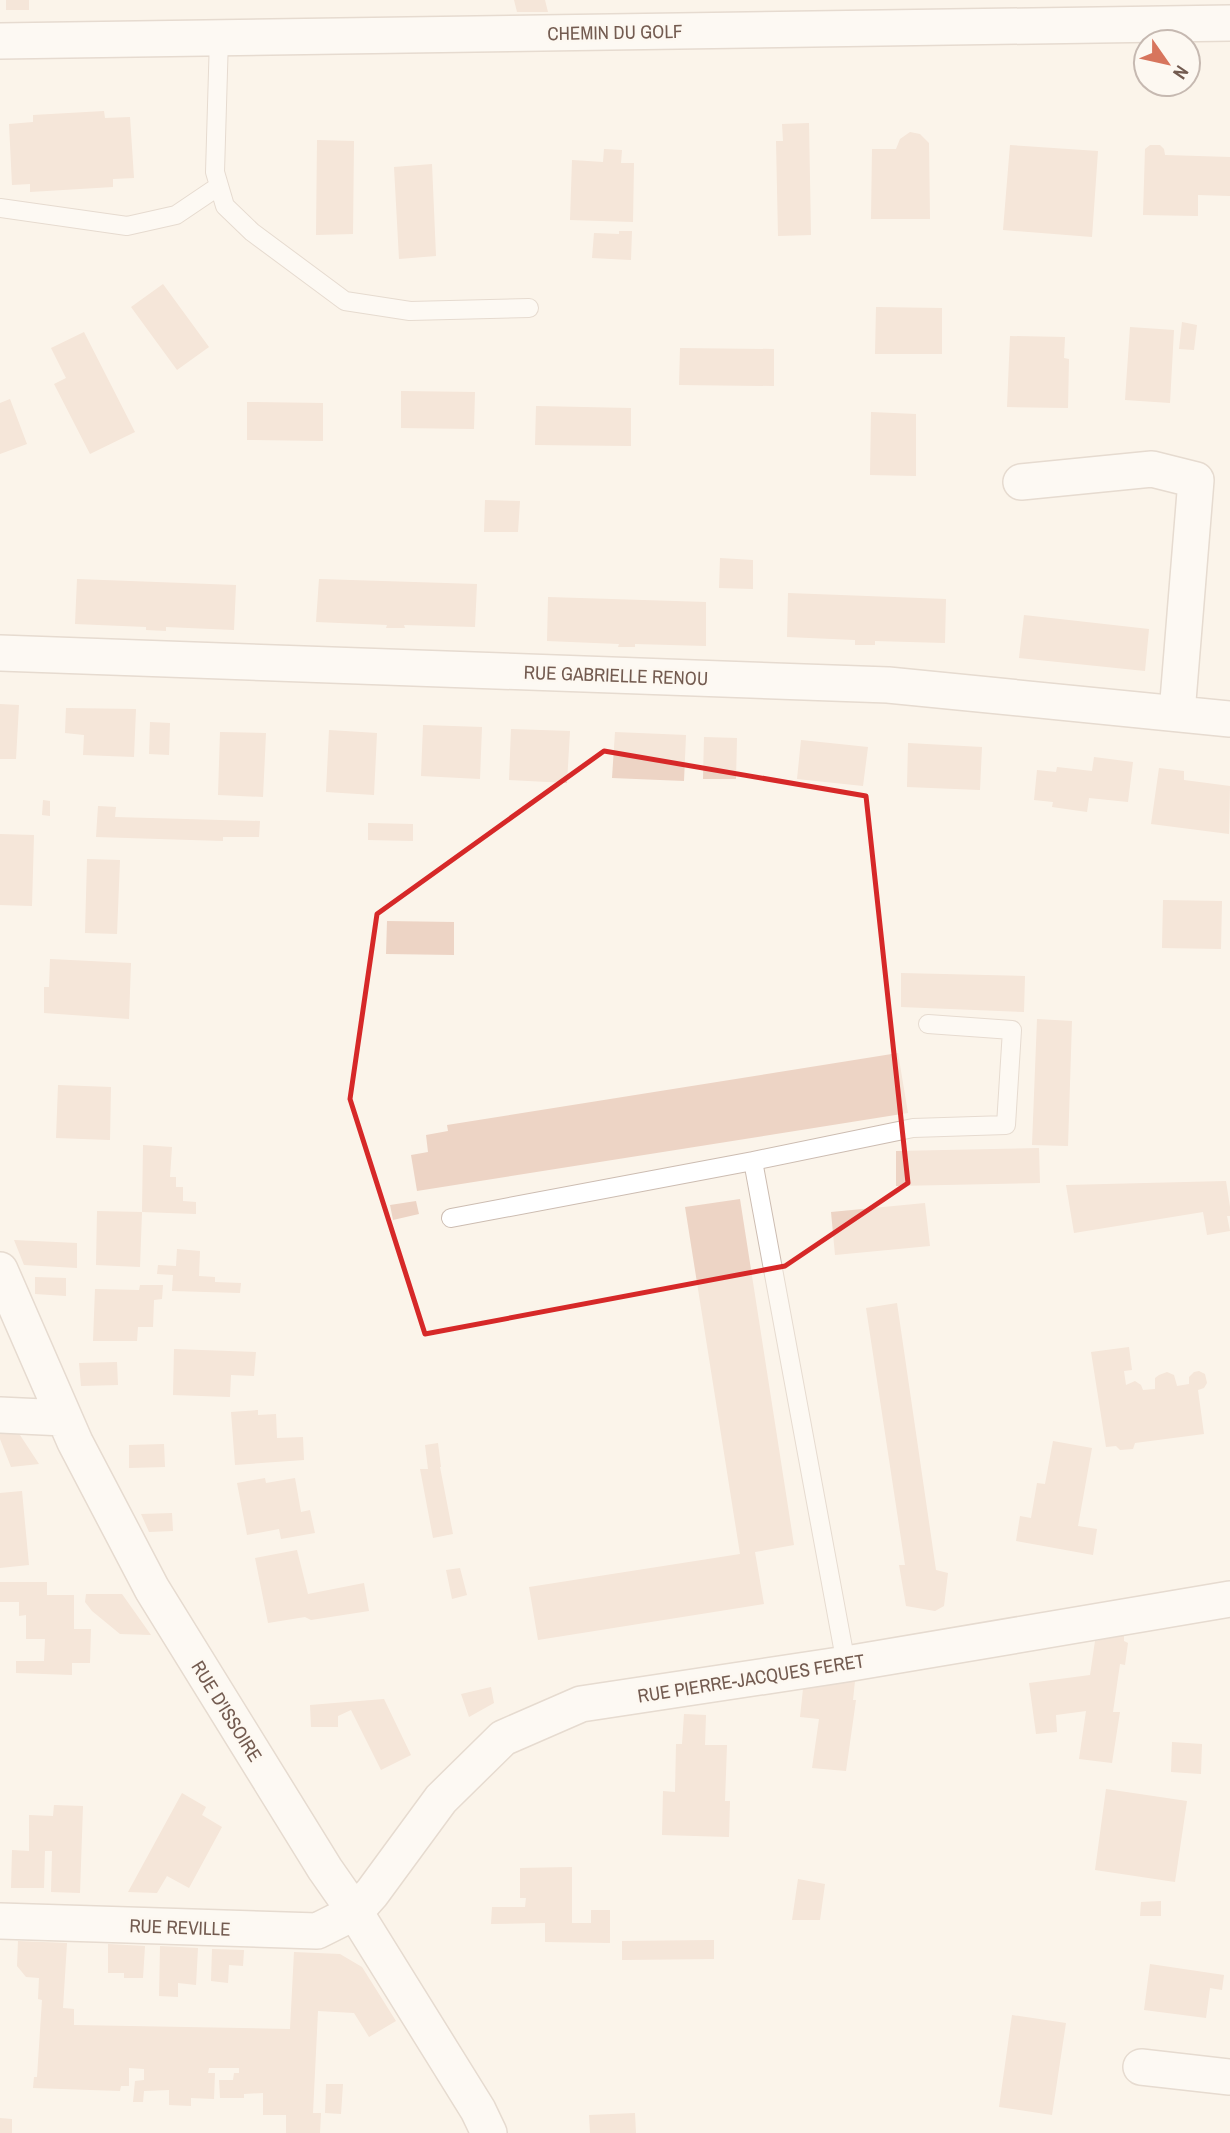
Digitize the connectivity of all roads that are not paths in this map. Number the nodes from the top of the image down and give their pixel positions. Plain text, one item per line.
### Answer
1 (1230, 23) edge
2 (219, 38) junction
3 (0, 41) edge
4 (219, 186) junction
5 (0, 208) edge
6 (529, 308) dead end
7 (1021, 482) dead end
8 (0, 653) edge
9 (1177, 713) junction
10 (1230, 719) edge
11 (928, 1024) dead end
12 (753, 1161) junction
13 (451, 1218) dead end
14 (0, 1270) edge
15 (0, 1415) edge
16 (64, 1418) junction
17 (1230, 1599) edge
18 (846, 1664) junction
19 (355, 1912) junction
20 (0, 1921) edge
21 (1141, 2067) dead end
22 (1230, 2077) edge
23 (489, 2133) edge

1 - 2 street, CHEMIN DU GOLF
2 - 3 street, CHEMIN DU GOLF
2 - 4 lane
4 - 5 lane
4 - 6 lane
7 - 9 street
8 - 9 street, RUE GABRIELLE RENOU
9 - 10 street, RUE GABRIELLE RENOU
11 - 12 lane
12 - 13 lane
12 - 18 lane
14 - 16 street, RUE D'ISSOIRE
15 - 16 street
16 - 19 street, RUE D'ISSOIRE
17 - 18 street, RUE PIERRE-JACQUES FERET
18 - 19 street, RUE PIERRE-JACQUES FERET
19 - 20 street, RUE REVILLE
19 - 23 street, RUE D'ISSOIRE
21 - 22 street

